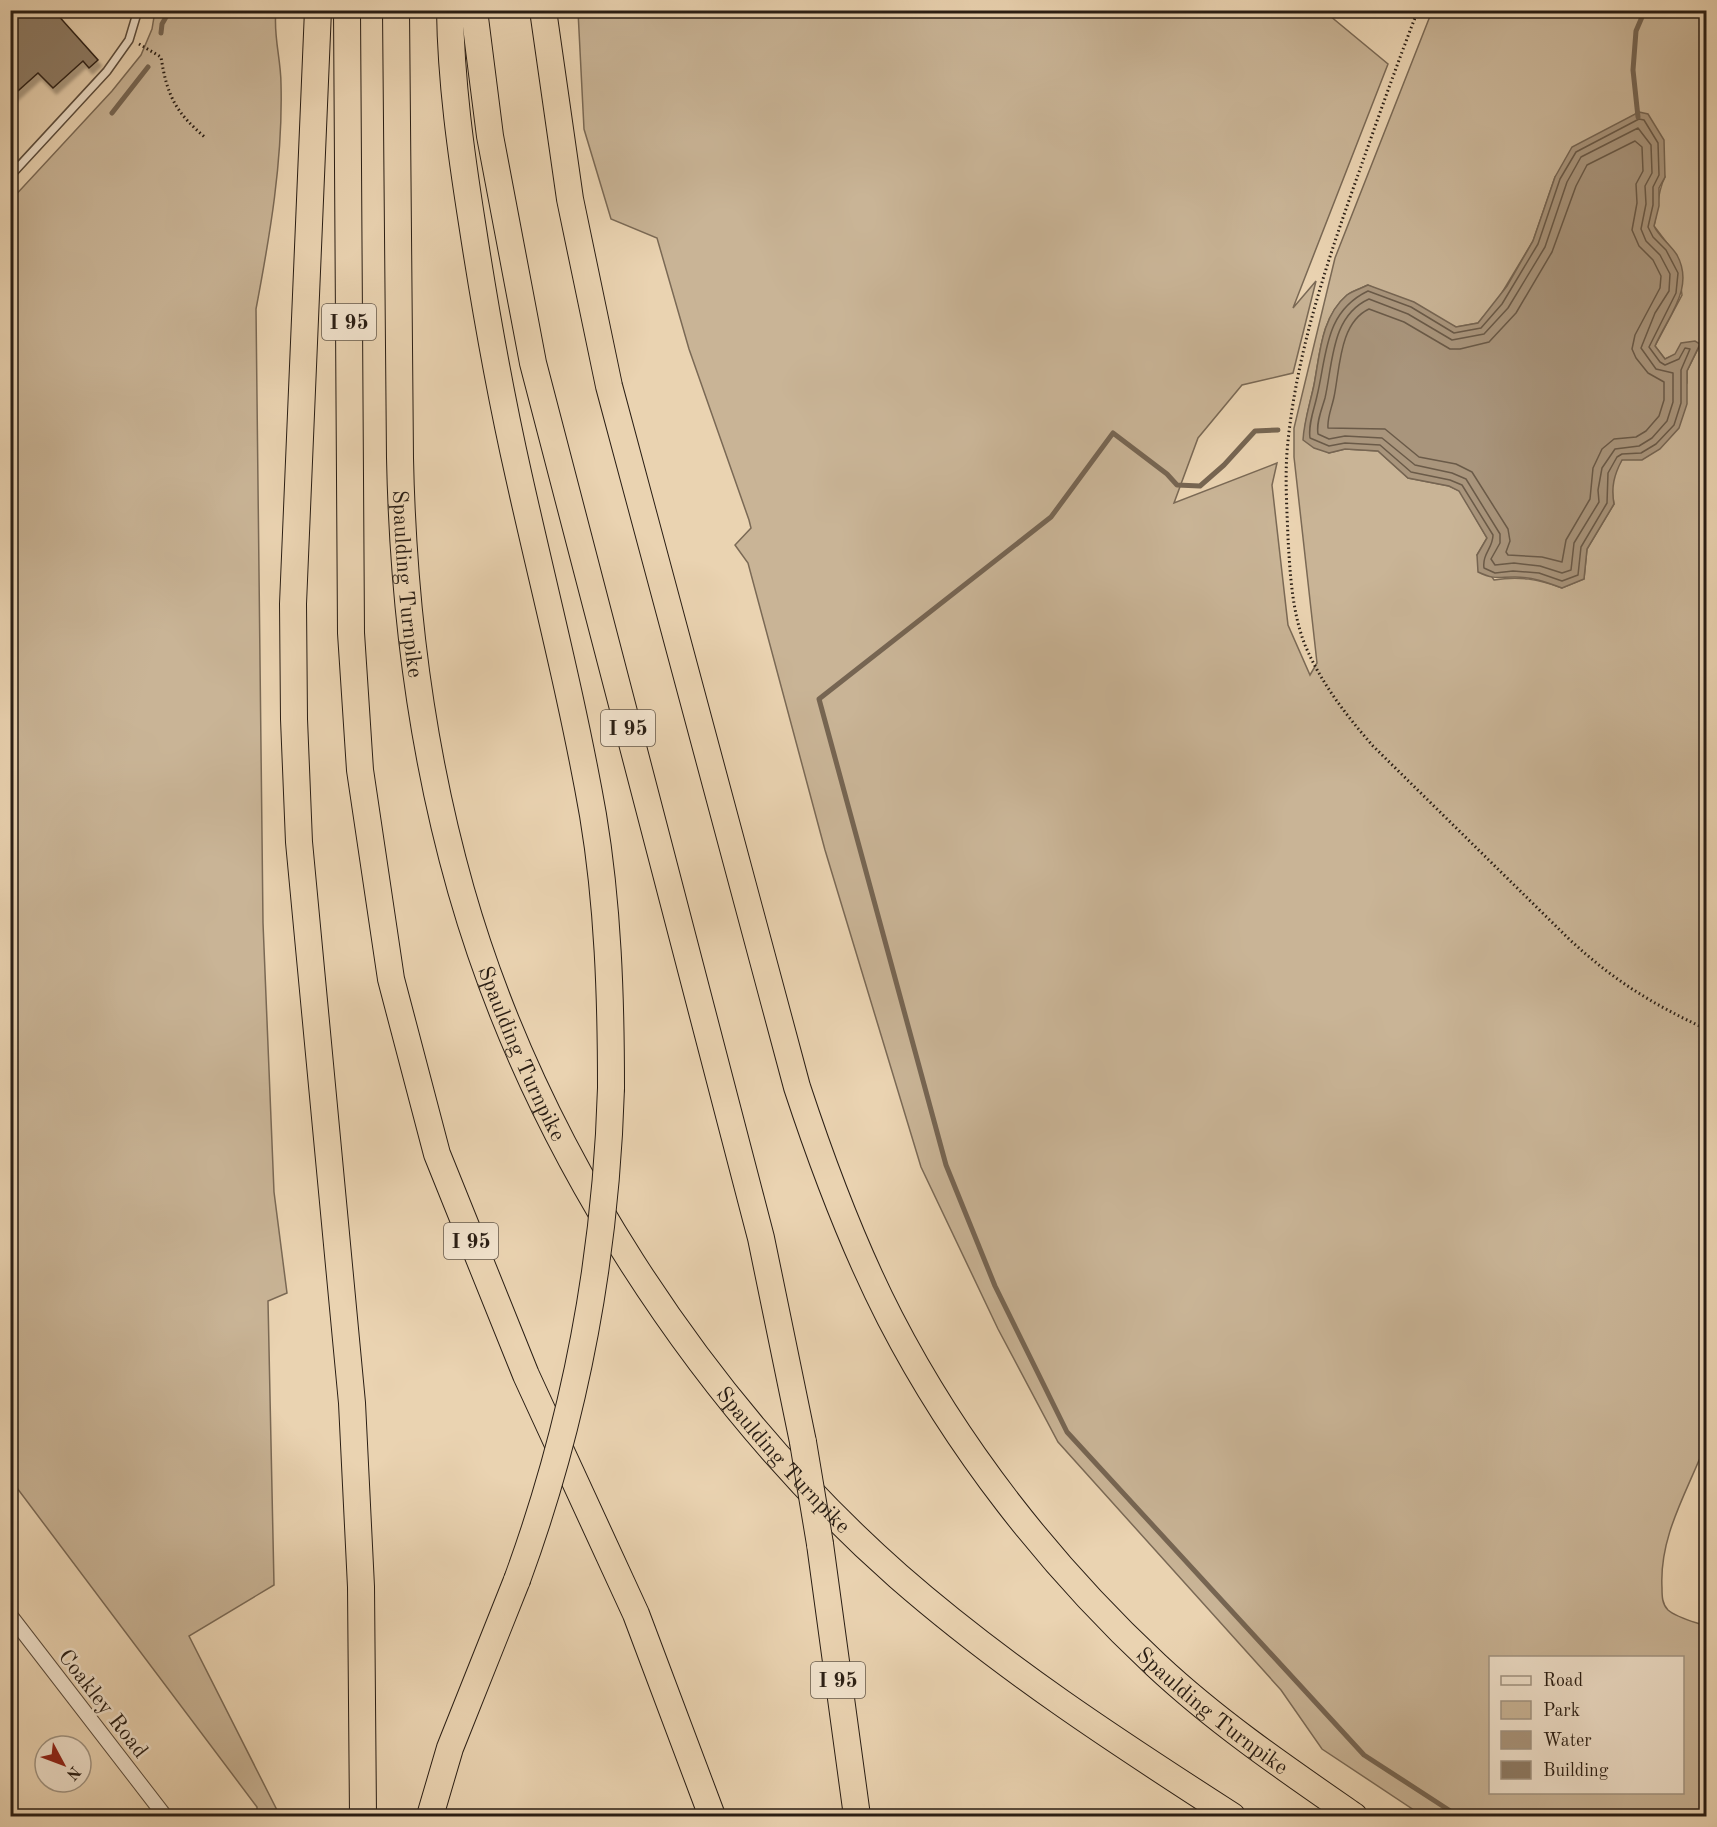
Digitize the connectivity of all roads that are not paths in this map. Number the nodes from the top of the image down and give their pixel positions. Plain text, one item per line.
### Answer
1 (138, 10) edge
2 (318, 10) edge
3 (347, 10) edge
4 (396, 10) edge
5 (450, 10) edge
6 (474, 10) edge
7 (543, 10) edge
8 (10, 176) edge
9 (10, 1615) edge
10 (165, 1816) edge
11 (363, 1816) edge
12 (430, 1816) edge
13 (712, 1816) edge
14 (857, 1816) edge
15 (1232, 1816) edge
16 (1354, 1816) edge

1 - 8 lane
2 - 11 highway
3 - 13 highway, I 95
4 - 15 highway, Spaulding Turnpike
5 - 12 highway, bridge
6 - 14 highway, I 95, bridge
7 - 16 highway, Spaulding Turnpike
9 - 10 street, Coakley Road

